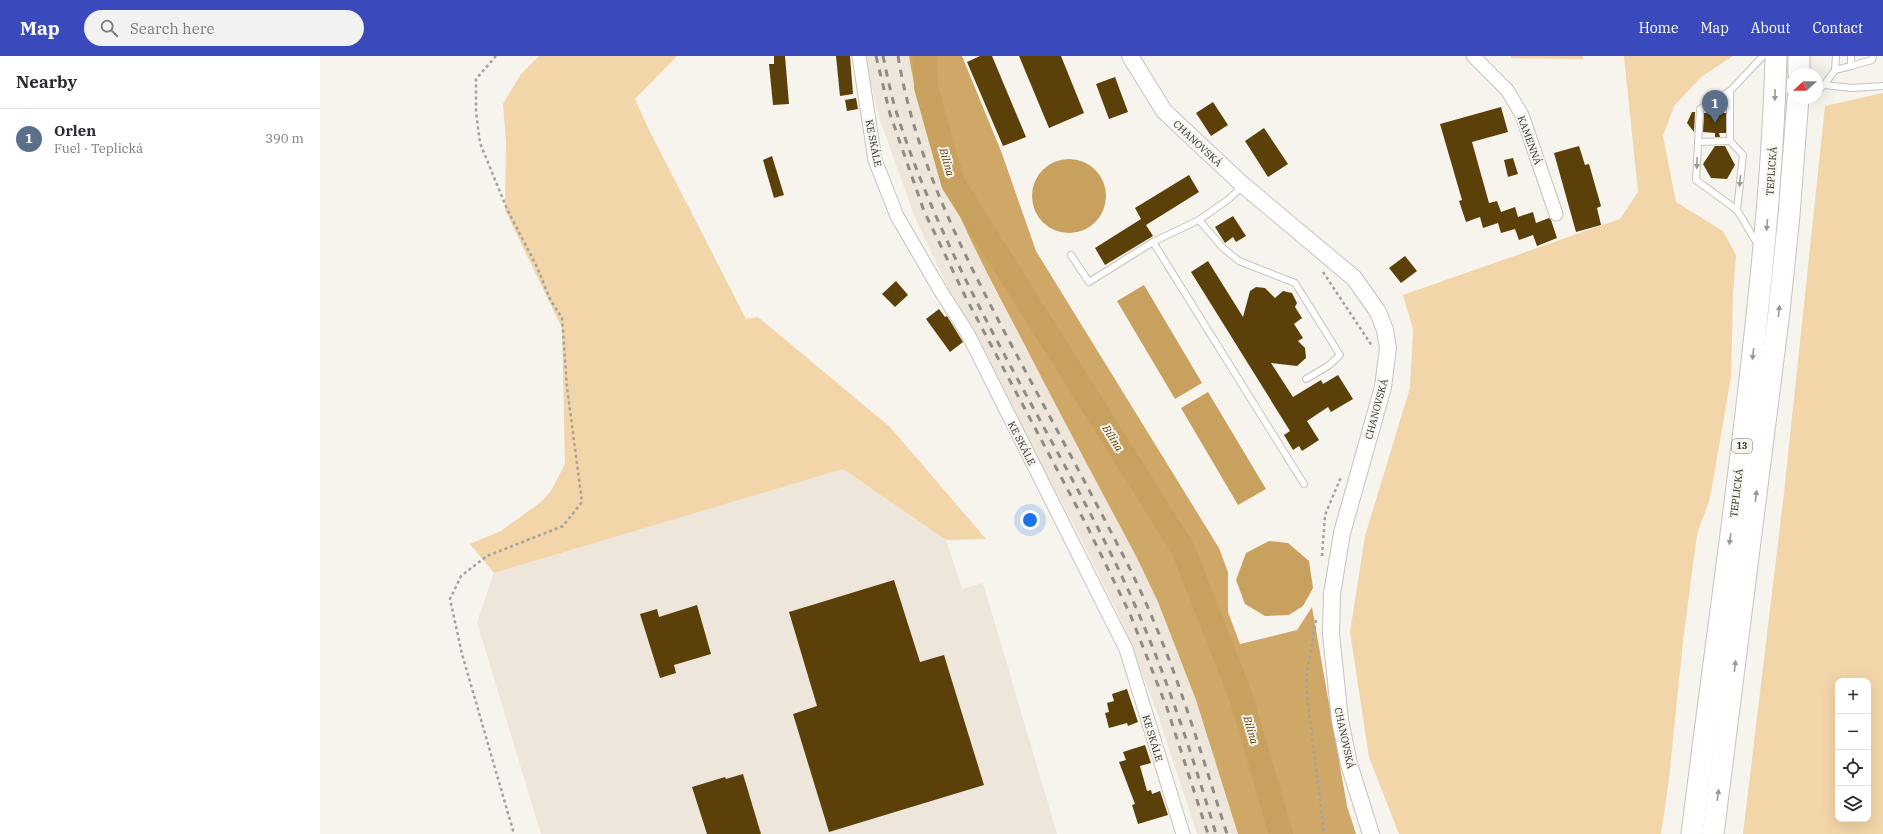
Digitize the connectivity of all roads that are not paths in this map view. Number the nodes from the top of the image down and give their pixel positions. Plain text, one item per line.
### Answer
1 (859, 56) edge
2 (1130, 56) edge
3 (1473, 56) edge
4 (1763, 56) edge
5 (1776, 56) edge
6 (1799, 56) edge
7 (1836, 56) edge
8 (1851, 56) edge
9 (1873, 56) edge
10 (1851, 66) junction
11 (1798, 68) edge
12 (1835, 70) junction
13 (1824, 85) joint
14 (1883, 86) edge
15 (1730, 91) junction
16 (1800, 104) edge
17 (1698, 142) junction
18 (1730, 142) junction
19 (1243, 185) junction
20 (1737, 210) junction
21 (1556, 214) dead end
22 (1199, 220) junction
23 (1153, 242) junction
24 (1071, 255) dead end
25 (1764, 256) junction
26 (1306, 379) dead end
27 (1304, 484) dead end
28 (1183, 834) edge
29 (1371, 834) edge
30 (1692, 834) edge
31 (1713, 834) edge

1 - 28 street, KE SKÁLE
2 - 19 street, CHANOVSKÁ
3 - 21 street, KAMENNÁ
4 - 15 lane
5 -> 25 highway, TEPLICKÁ / 13
6 - 11 highway
7 - 12 lane
8 - 10 lane
9 - 10 lane
10 - 12 lane
12 - 13 lane
13 - 14 lane
15 - 17 lane
15 - 18 lane
31 -> 16 highway, TEPLICKÁ / 13
17 - 18 lane
17 -> 20 lane
18 -> 20 lane
19 - 22 lane
19 - 29 street, CHANOVSKÁ
20 - 25 lane
22 - 23 lane
22 - 26 lane
23 - 24 lane
23 - 27 lane
25 -> 30 highway, TEPLICKÁ / 13

